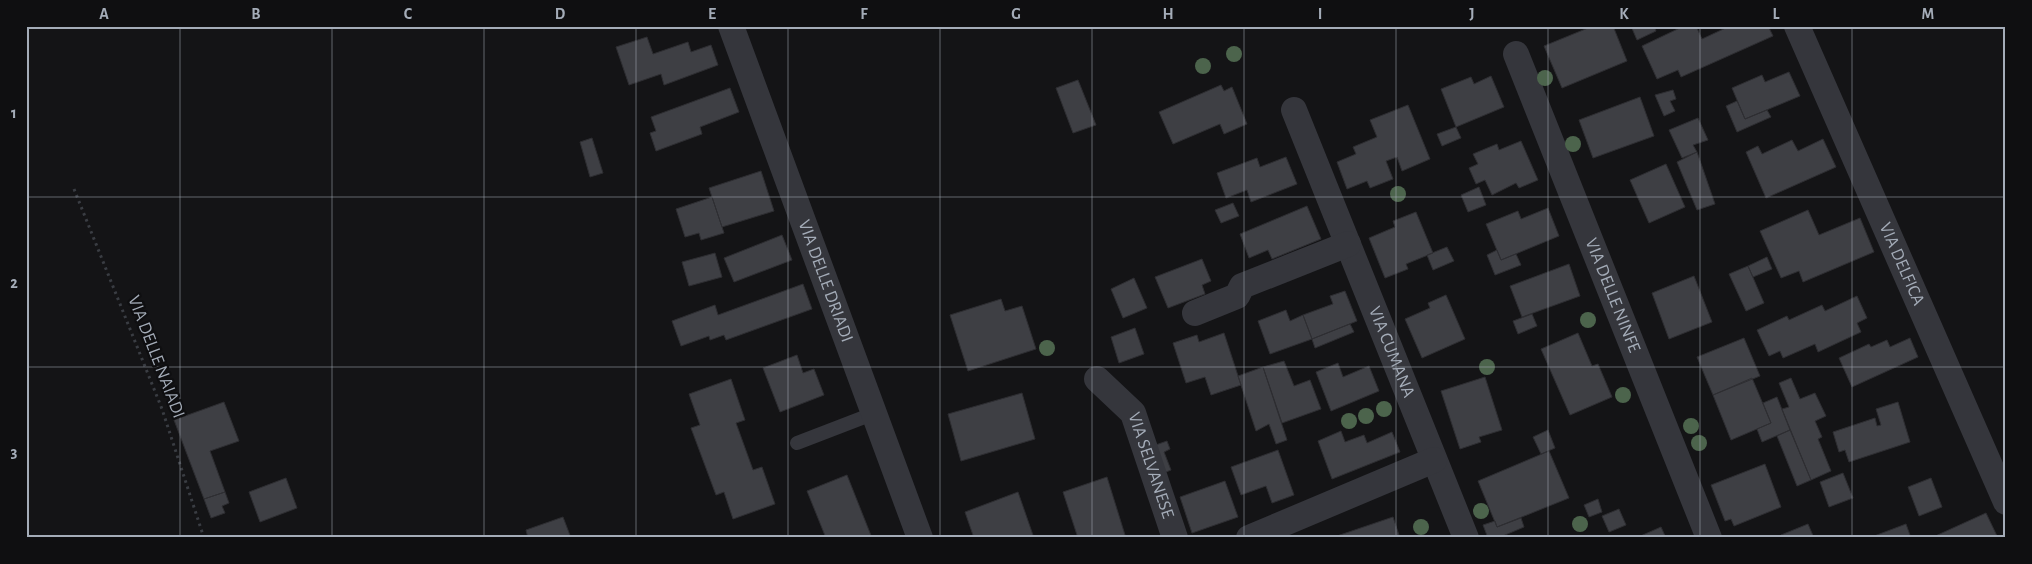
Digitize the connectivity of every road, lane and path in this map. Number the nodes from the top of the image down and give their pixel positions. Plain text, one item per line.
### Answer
1 (731, 26) edge
2 (1797, 26) edge
3 (1516, 54) dead end
4 (1294, 110) dead end
5 (74, 189) dead end
6 (1348, 244) junction
7 (1195, 313) dead end
8 (1097, 379) dead end
9 (874, 413) junction
10 (797, 443) dead end
11 (1434, 460) junction
12 (2006, 502) edge
13 (204, 538) edge
14 (920, 538) edge
15 (1175, 538) edge
16 (1248, 538) edge
17 (1466, 538) edge
18 (1709, 538) edge

1 - 9 street, VIA DELLE DRIADI
2 - 12 street, VIA DELFICA
3 - 18 street, VIA DELLE NINFE
4 - 6 street, VIA CUMANA
5 - 13 path, VIA DELLE NAIADI
6 - 7 street
6 - 11 street, VIA CUMANA
8 - 15 street, VIA SELVANESE
9 - 10 lane
9 - 14 street, VIA DELLE DRIADI
11 - 16 street
11 - 17 street, VIA CUMANA

